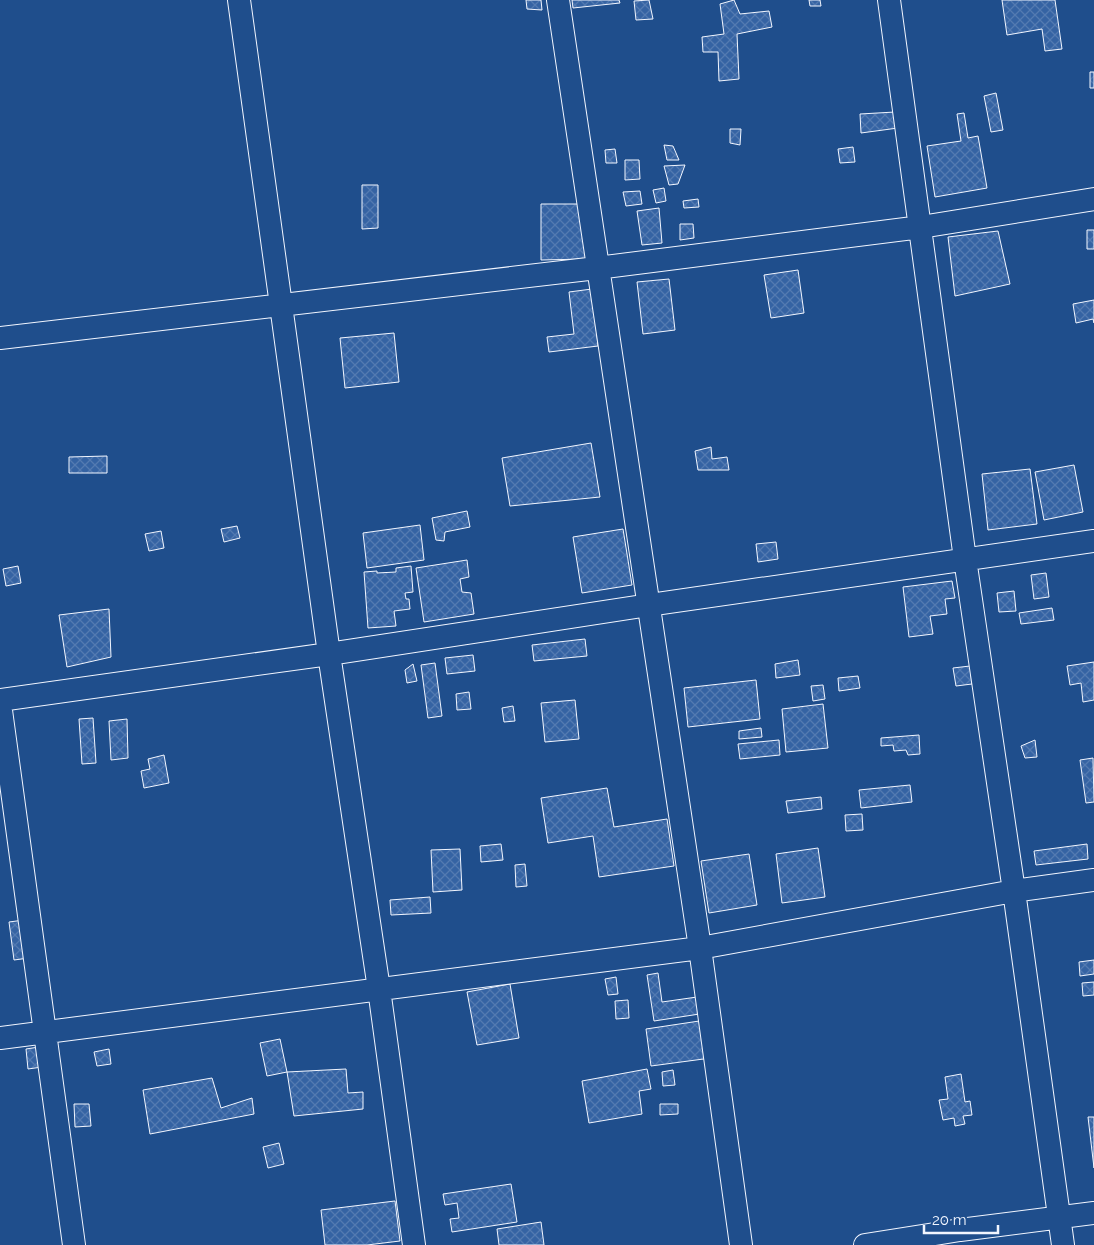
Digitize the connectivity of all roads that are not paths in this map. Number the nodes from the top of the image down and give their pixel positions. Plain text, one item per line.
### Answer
1 (239, 0) edge
2 (558, 0) edge
3 (889, 0) edge
4 (1094, 199) edge
5 (921, 227) junction
6 (597, 268) junction
7 (281, 305) junction
8 (0, 338) edge
9 (1094, 542) edge
10 (965, 559) junction
11 (649, 605) junction
12 (329, 654) junction
13 (0, 702) edge
14 (1094, 880) edge
15 (1014, 891) junction
16 (700, 948) junction
17 (379, 989) junction
18 (46, 1032) junction
19 (0, 1038) edge
20 (1094, 1214) edge
21 (1059, 1217) junction
22 (74, 1245) edge
23 (414, 1245) edge
24 (741, 1245) edge
25 (865, 1245) edge
26 (1063, 1245) edge

1 - 7 street
2 - 6 street
3 - 5 street
4 - 5 street
5 - 6 street
5 - 10 street
6 - 7 street
6 - 11 street
7 - 8 street
7 - 12 street
9 - 10 street
10 - 11 street
10 - 15 street
11 - 12 street
11 - 16 street
12 - 13 street
12 - 17 street
13 - 18 street
14 - 15 street
15 - 16 street
15 - 21 street
16 - 17 street
16 - 24 street
17 - 18 street
17 - 23 street
18 - 19 street
18 - 22 street
20 - 21 street
21 - 25 street
21 - 26 street

